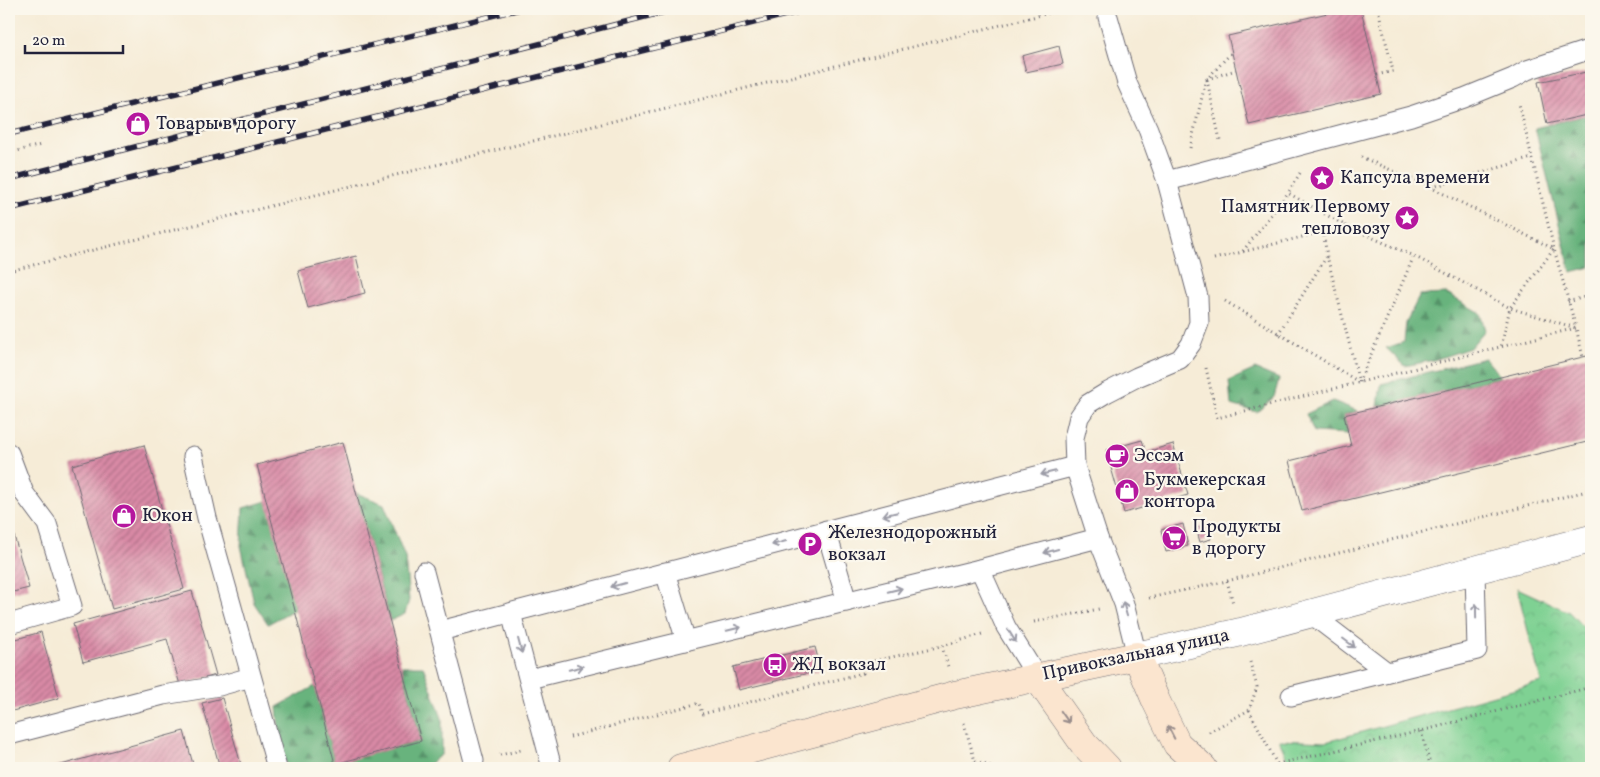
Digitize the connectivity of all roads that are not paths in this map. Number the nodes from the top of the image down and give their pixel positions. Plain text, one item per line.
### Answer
1 (1108, 17) dead end
2 (1591, 49) edge
3 (1166, 181) junction
4 (9, 454) edge
5 (193, 456) dead end
6 (1075, 466) junction
7 (826, 530) junction
8 (1098, 538) junction
9 (1591, 539) edge
10 (980, 569) junction
11 (1475, 571) junction
12 (424, 572) dead end
13 (665, 572) junction
14 (847, 602) junction
15 (510, 613) junction
16 (1311, 614) junction
17 (9, 624) edge
18 (440, 631) junction
19 (686, 641) junction
20 (1137, 656) junction
21 (1387, 672) junction
22 (251, 677) junction
23 (1037, 677) junction
24 (529, 679) junction
25 (1291, 696) dead end
26 (9, 735) edge
27 (474, 761) dead end
28 (277, 768) edge
29 (552, 768) edge
30 (681, 768) edge
31 (1107, 768) edge
32 (1203, 768) edge

1 - 3 lane
2 - 3 lane
3 - 6 lane
4 - 17 lane
5 - 22 lane
6 -> 7 lane
6 - 8 lane
7 -> 13 lane
7 - 14 lane
8 -> 10 lane
20 -> 8 lane
9 - 11 street, Привокзальная улица
14 -> 10 lane
10 -> 23 lane
11 - 16 street, Привокзальная улица
21 -> 11 lane
12 - 18 lane
13 -> 15 lane
13 - 19 lane
19 -> 14 lane
15 - 18 lane
15 -> 24 lane
16 - 20 street, Привокзальная улица
16 -> 21 lane
18 - 27 lane
24 -> 19 lane
20 - 23 main road, Привокзальная улица
32 -> 20 main road
21 - 25 lane
22 - 26 lane
22 - 28 lane
23 - 30 main road, Привокзальная улица
23 -> 31 main road
24 - 29 lane

